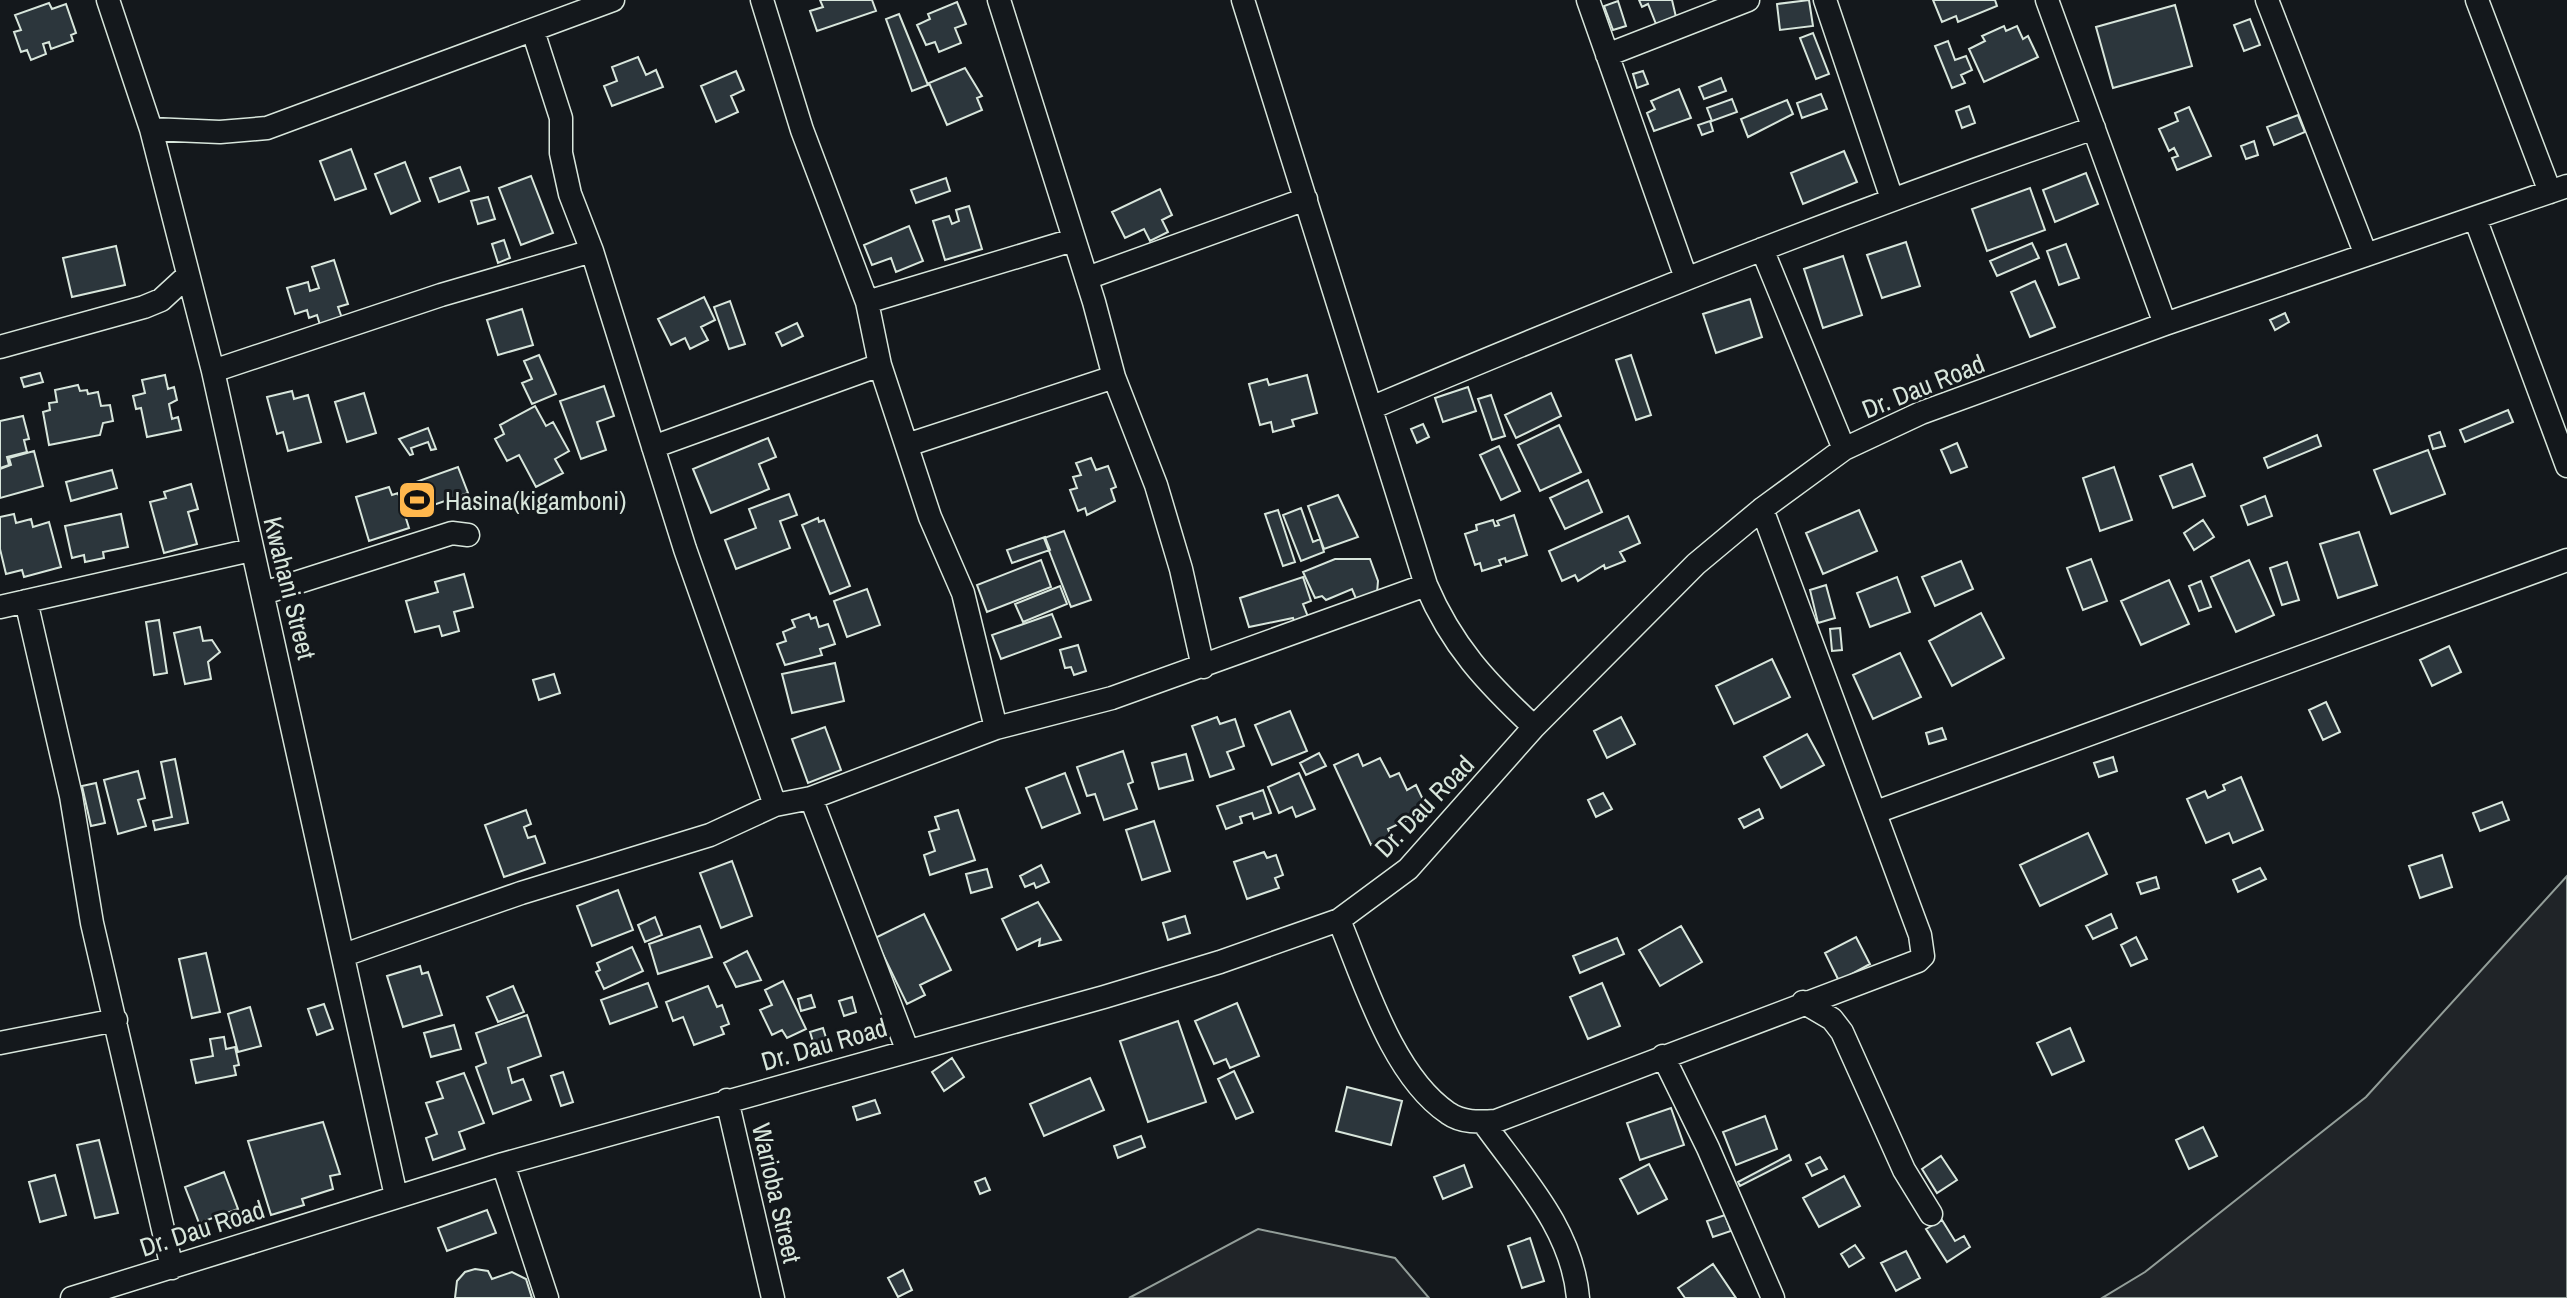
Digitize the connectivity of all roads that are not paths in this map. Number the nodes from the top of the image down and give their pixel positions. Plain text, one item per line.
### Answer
1 (108, 0) edge
2 (613, 0) edge
3 (762, 0) edge
4 (999, 0) edge
5 (1243, 0) edge
6 (1588, 0) edge
7 (1748, 0) edge
8 (1825, 0) edge
9 (2047, 0) edge
10 (2267, 0) edge
11 (2477, 0) edge
12 (533, 31) junction
13 (1607, 55) junction
14 (2094, 128) junction
15 (151, 129) junction
16 (2559, 189) edge
17 (1306, 199) junction
18 (1892, 199) junction
19 (2475, 218) junction
20 (1073, 240) junction
21 (1762, 249) junction
22 (592, 251) junction
23 (2366, 255) junction
24 (186, 277) junction
25 (1087, 278) junction
26 (1686, 278) junction
27 (867, 302) junction
28 (2165, 324) junction
29 (0, 347) edge
30 (880, 365) junction
31 (213, 371) junction
32 (1114, 377) junction
33 (1371, 408) junction
34 (907, 445) junction
35 (653, 447) junction
36 (1844, 449) junction
37 (2567, 466) edge
38 (1762, 509) junction
39 (468, 535) dead end
40 (251, 550) junction
41 (2567, 560) edge
42 (1426, 585) junction
43 (264, 593) junction
44 (26, 601) junction
45 (0, 607) edge
46 (1203, 667) junction
47 (1534, 727) junction
48 (996, 728) junction
49 (811, 798) junction
50 (775, 805) junction
51 (1876, 812) junction
52 (1339, 920) junction
53 (344, 955) junction
54 (1803, 1002) junction
55 (116, 1020) junction
56 (0, 1043) edge
57 (907, 1049) junction
58 (1663, 1056) junction
59 (727, 1100) junction
60 (1483, 1122) junction
61 (503, 1164) junction
62 (396, 1196) junction
63 (1931, 1214) dead end
64 (172, 1268) junction
65 (72, 1298) edge
66 (547, 1298) edge
67 (773, 1298) edge
68 (1578, 1298) edge
69 (1773, 1298) edge

1 - 15 street, Kwahani Street
2 - 12 street
3 - 27 street
4 - 20 street
5 - 17 street
6 - 13 street
7 - 13 street
8 - 18 street
9 - 14 street
10 - 23 street
11 - 16 street
12 - 15 street
12 - 22 street
13 - 26 street
14 - 18 street
14 - 28 street
15 - 24 street, Kwahani Street
16 - 19 street, Dr. Dau Road
17 - 25 street
17 - 33 street
18 - 21 street
19 - 23 street, Dr. Dau Road
19 - 37 street
20 - 25 street
20 - 27 street
21 - 26 street
21 - 36 street
22 - 31 street
22 - 35 street
23 - 28 street, Dr. Dau Road
24 - 29 street
24 - 31 street, Kwahani Street
25 - 32 street
26 - 33 street
27 - 30 street
28 - 36 street, Dr. Dau Road
30 - 34 street
30 - 35 street
31 - 40 street, Kwahani Street
32 - 34 street
32 - 46 street
33 - 42 street
34 - 48 street
35 - 50 street
36 - 38 street, Dr. Dau Road
38 - 47 street, Dr. Dau Road
38 - 51 street
39 - 43 street
40 - 43 street, Kwahani Street
40 - 44 street
41 - 51 street
42 - 46 street
42 - 47 street
43 - 53 street, Kwahani Street
44 - 45 street
44 - 55 street
46 - 48 street
47 - 52 street, Dr. Dau Road
48 - 49 street
49 - 50 street
49 - 57 street
50 - 53 street
51 - 54 street
52 - 57 street, Dr. Dau Road
52 - 60 street
53 - 62 street, Kwahani Street
54 - 58 street
54 - 63 street
55 - 56 street
55 - 64 street
57 - 59 street, Dr. Dau Road
58 - 60 street
58 - 69 street
59 - 61 street, Dr. Dau Road
59 - 67 street, Warioba Street
60 - 68 street
61 - 62 street, Dr. Dau Road
61 - 66 street
62 - 64 street, Dr. Dau Road
64 - 65 street, Dr. Dau Road

